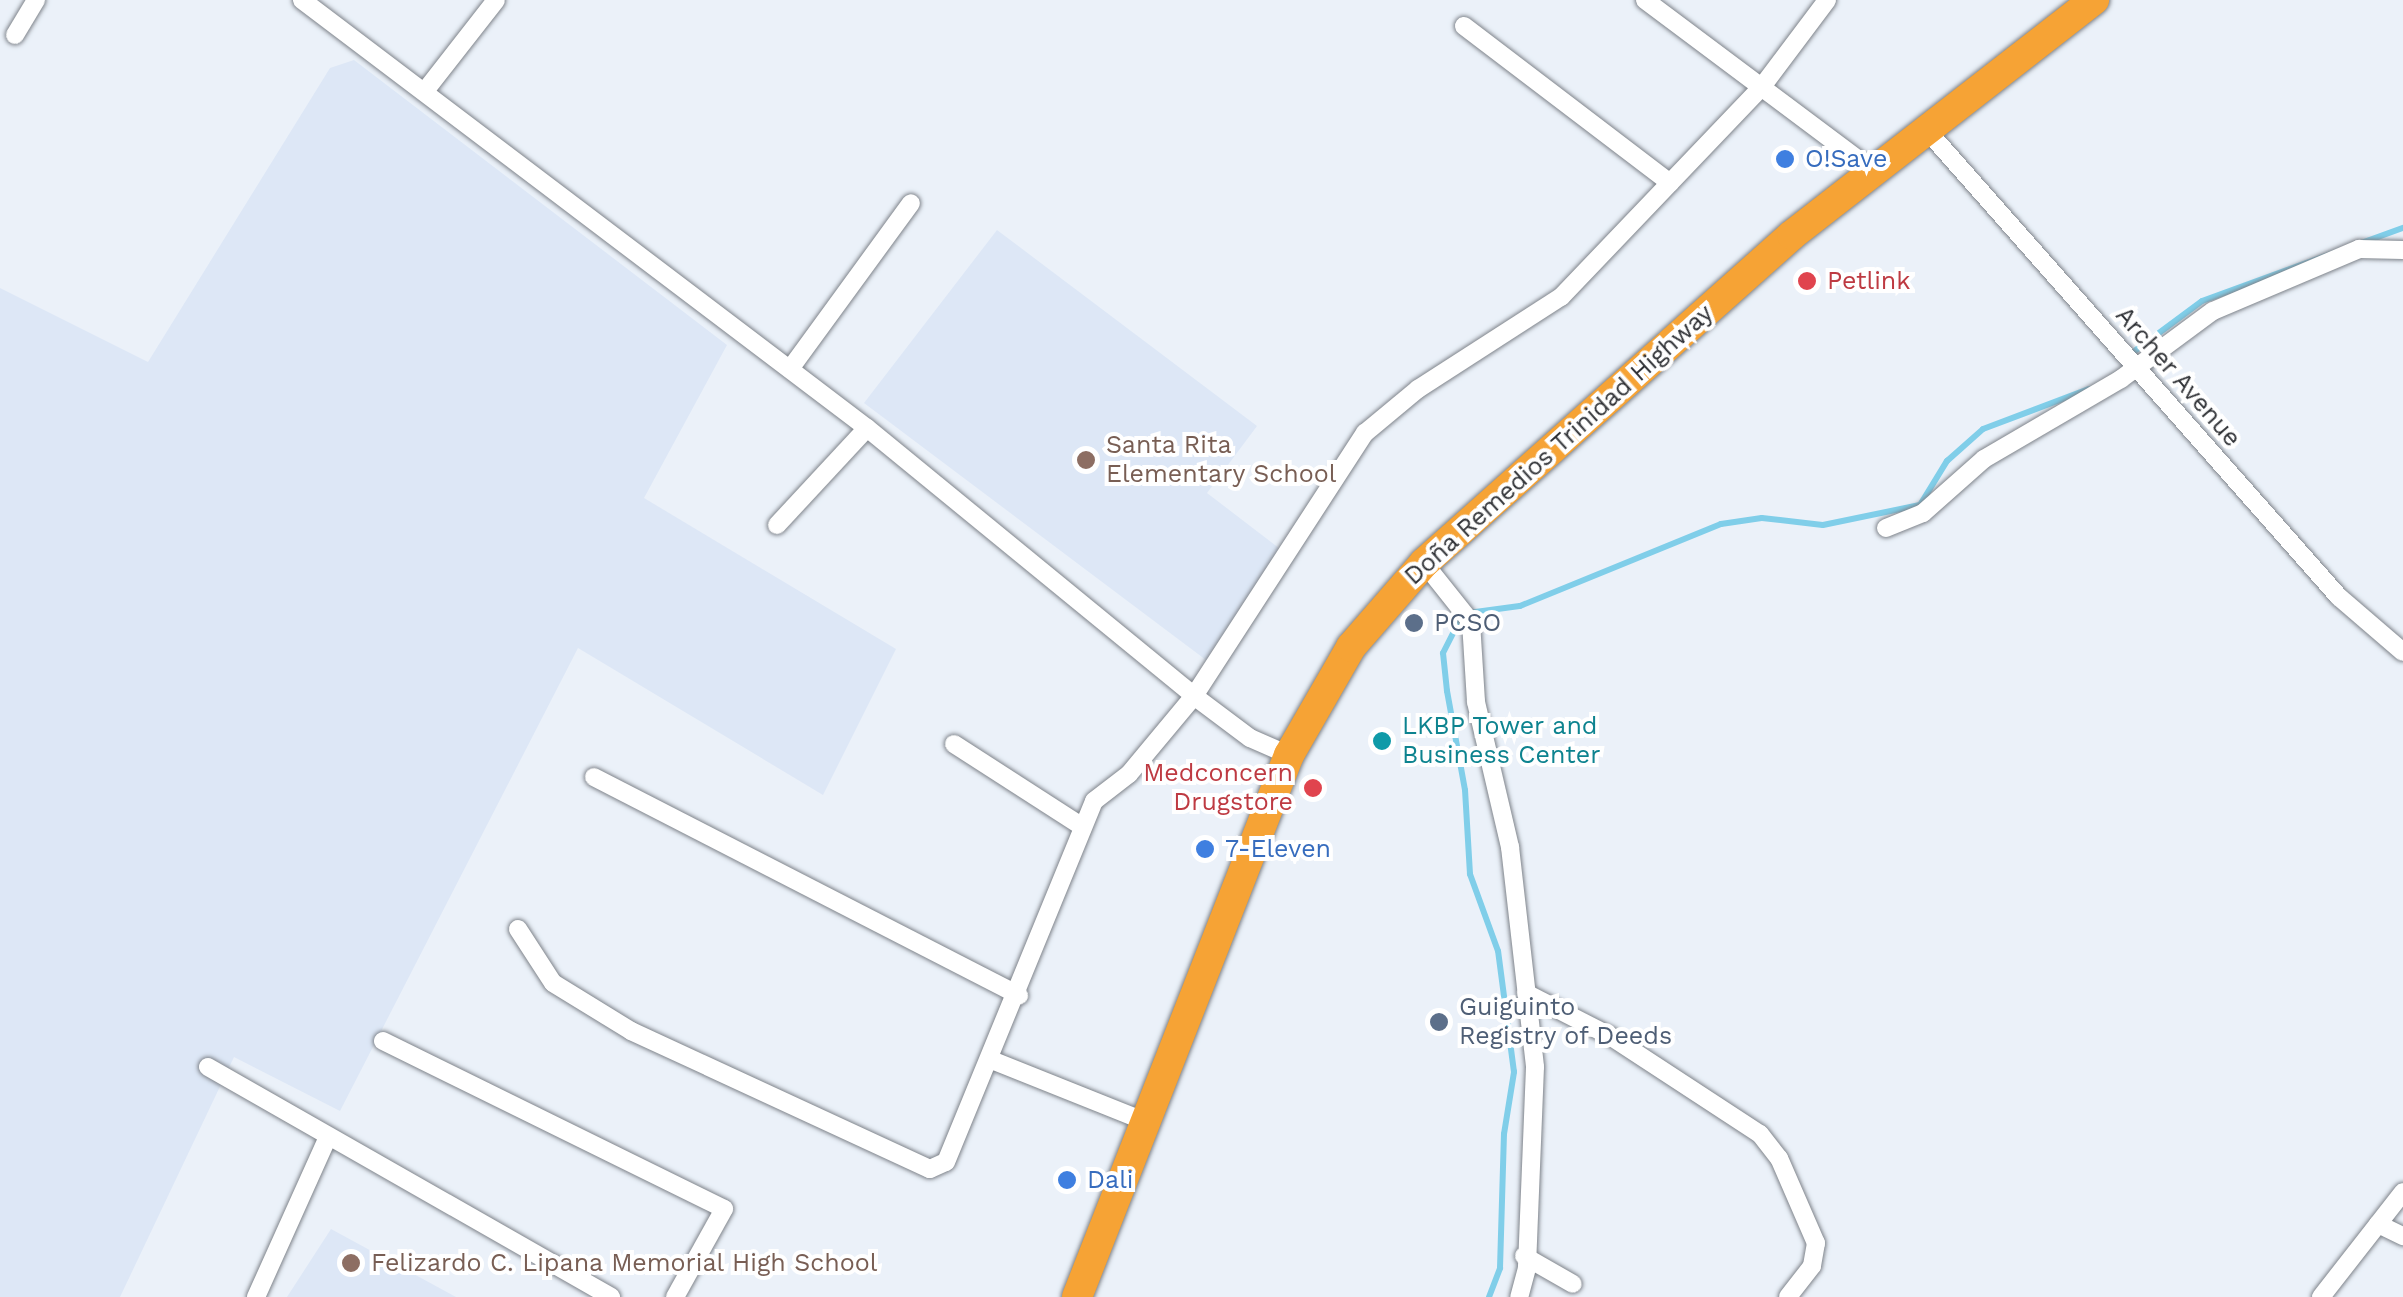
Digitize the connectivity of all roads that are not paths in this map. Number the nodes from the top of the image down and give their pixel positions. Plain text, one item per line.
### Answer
1 (36, 0) edge
2 (302, 0) edge
3 (496, 0) edge
4 (1645, 0) edge
5 (1827, 0) edge
6 (2094, 0) edge
7 (1464, 26) dead end
8 (15, 35) dead end
9 (1762, 88) junction
10 (424, 91) junction
11 (1924, 127) junction
12 (1871, 169) junction
13 (1670, 183) junction
14 (911, 203) dead end
15 (2403, 250) edge
16 (2136, 367) junction
17 (790, 369) junction
18 (867, 428) junction
19 (777, 525) dead end
20 (1886, 528) dead end
21 (1424, 563) junction
22 (2403, 652) edge
23 (1194, 696) junction
24 (954, 744) dead end
25 (1289, 755) junction
26 (594, 777) dead end
27 (1083, 826) junction
28 (518, 929) dead end
29 (1526, 993) junction
30 (1020, 995) junction
31 (383, 1042) dead end
32 (989, 1059) junction
33 (208, 1067) dead end
34 (1144, 1121) junction
35 (328, 1137) junction
36 (2403, 1192) edge
37 (2378, 1224) junction
38 (2403, 1236) edge
39 (1524, 1256) junction
40 (1573, 1284) dead end
41 (256, 1297) edge
42 (610, 1297) edge
43 (674, 1297) edge
44 (1077, 1297) edge
45 (1519, 1297) edge
46 (1788, 1297) edge
47 (2321, 1297) edge

1 - 8 street
2 - 10 street
3 - 10 street
4 - 9 street
5 - 9 street
6 - 11 highway, Doña Remedios Trinidad Highway
7 - 13 street
9 - 12 street
9 - 13 street
10 - 17 street
11 - 12 highway, Doña Remedios Trinidad Highway
11 - 16 street, Archer Avenue
12 - 21 highway, Doña Remedios Trinidad Highway
13 - 23 street
14 - 17 street
15 - 16 street
16 - 20 street
16 - 22 street, Archer Avenue
17 - 18 street
18 - 19 street
18 - 23 street
21 - 25 highway, Doña Remedios Trinidad Highway
21 - 29 street
23 - 25 street
23 - 27 street
24 - 27 street
25 - 34 highway, Doña Remedios Trinidad Highway
26 - 30 street
27 - 30 street
28 - 32 street
29 - 39 street
29 - 46 street
30 - 32 street
31 - 43 street
32 - 34 street
33 - 35 street
34 - 44 highway, Doña Remedios Trinidad Highway
35 - 41 street
35 - 42 street
36 - 37 street
37 - 38 street
37 - 47 street
39 - 40 street
39 - 45 street

